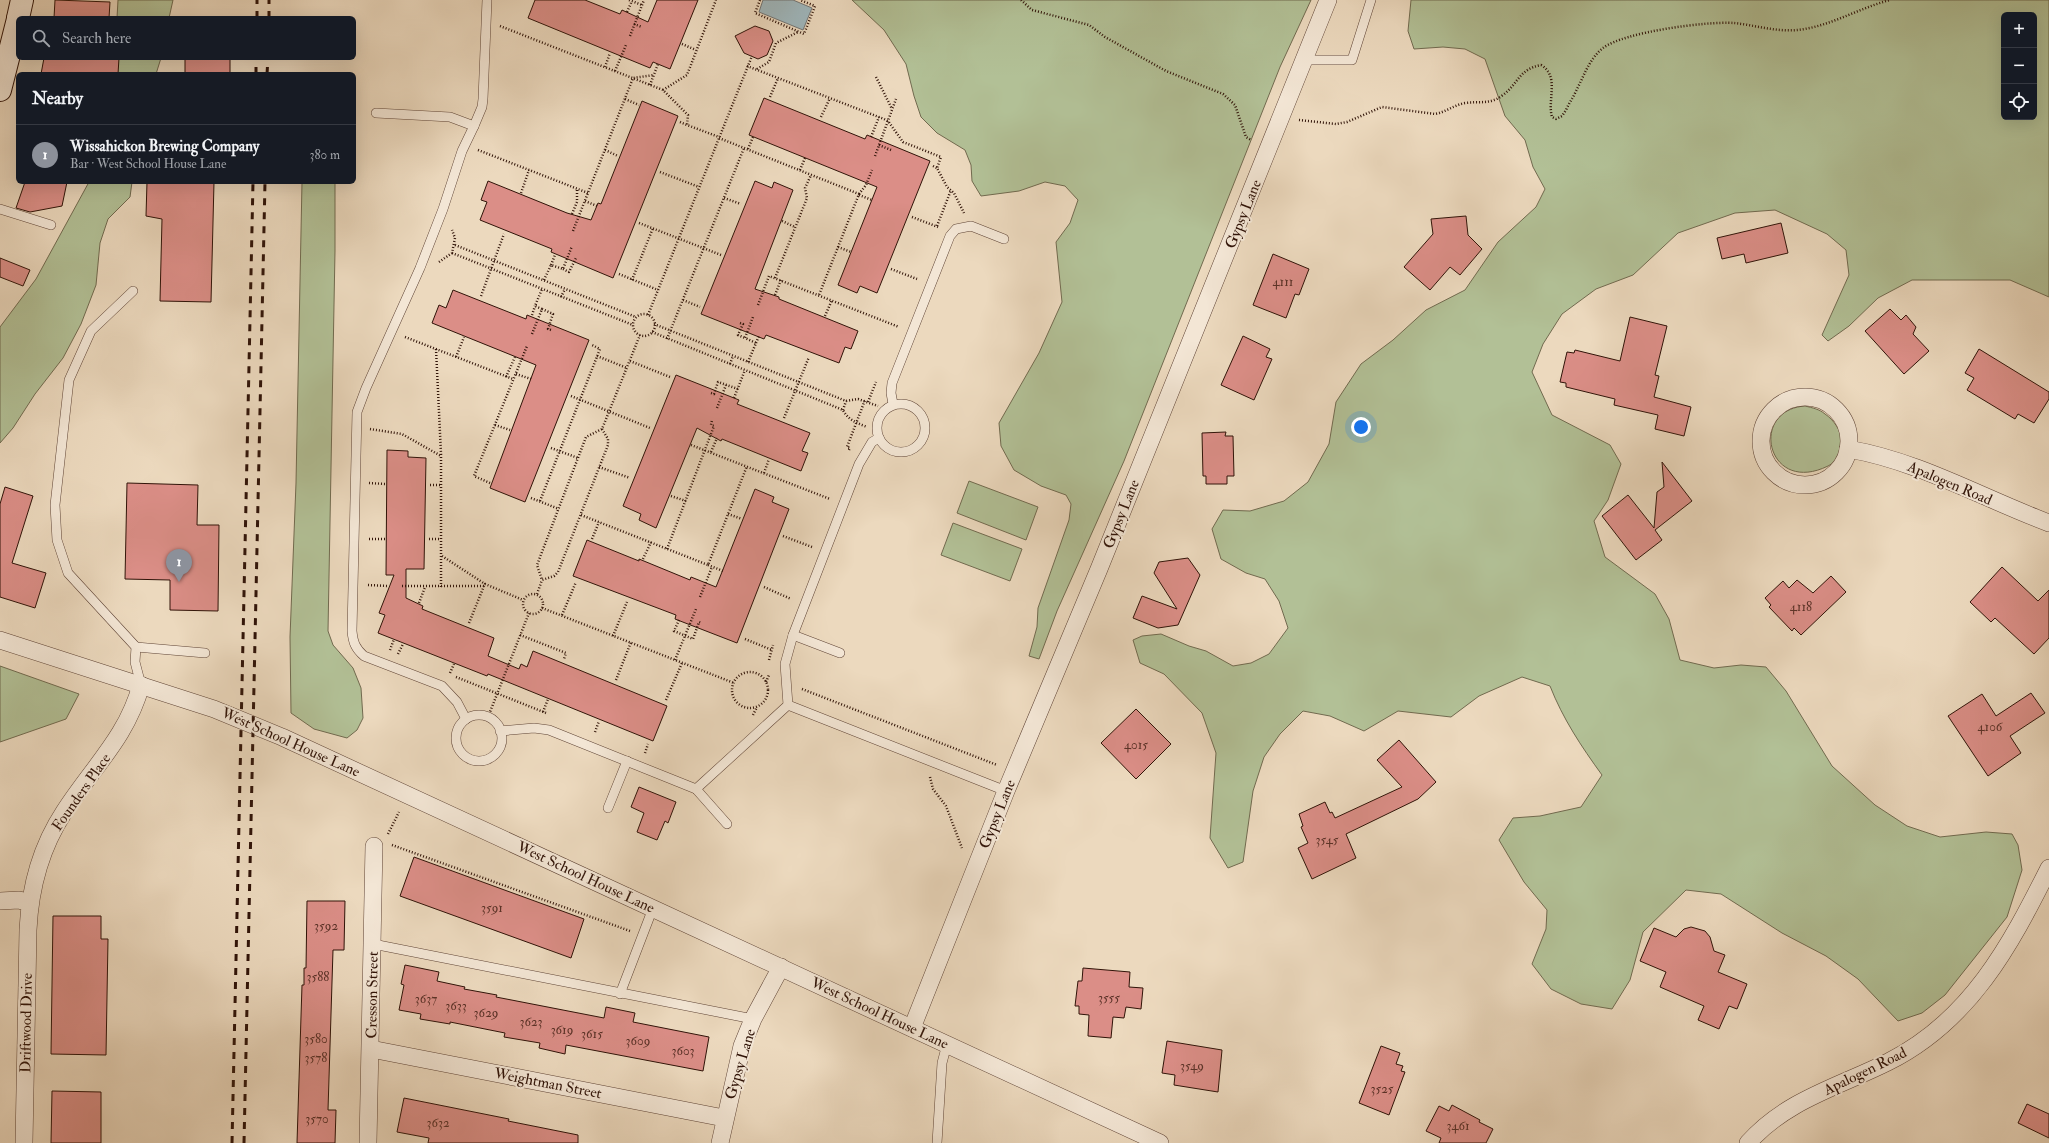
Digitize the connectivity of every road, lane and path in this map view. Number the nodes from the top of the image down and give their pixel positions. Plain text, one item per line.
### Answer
1 (22, 0) edge
2 (487, 0) edge
3 (630, 0) edge
4 (644, 0) edge
5 (716, 0) edge
6 (760, 0) edge
7 (800, 0) edge
8 (1021, 0) edge
9 (1328, 0) edge
10 (1371, 0) edge
11 (1890, 0) edge
12 (642, 5) junction
13 (627, 12) dead end
14 (19, 16) edge
15 (494, 24) dead end
16 (634, 24) junction
17 (16, 27) edge
18 (642, 27) dead end
19 (799, 31) junction
20 (630, 36) dead end
21 (682, 44) dead end
22 (626, 45) dead end
23 (696, 50) junction
24 (610, 54) dead end
25 (752, 56) dead end
26 (1304, 60) junction
27 (658, 64) dead end
28 (747, 66) junction
29 (605, 67) junction
30 (757, 69) junction
31 (616, 71) junction
32 (654, 75) junction
33 (876, 77) dead end
34 (633, 78) junction
35 (778, 78) junction
36 (650, 85) junction
37 (0, 90) edge
38 (663, 90) junction
39 (770, 97) dead end
40 (830, 98) junction
41 (625, 99) junction
42 (896, 99) dead end
43 (639, 105) dead end
44 (893, 109) junction
45 (376, 113) dead end
46 (879, 116) junction
47 (821, 117) dead end
48 (1281, 117) junction
49 (888, 121) junction
50 (680, 122) dead end
51 (686, 125) junction
52 (474, 126) junction
53 (719, 137) junction
54 (753, 137) dead end
55 (871, 137) dead end
56 (879, 145) junction
57 (1270, 146) junction
58 (744, 148) junction
59 (475, 149) dead end
60 (605, 150) junction
61 (748, 150) junction
62 (891, 150) dead end
63 (618, 156) dead end
64 (875, 156) dead end
65 (805, 158) dead end
66 (933, 166) dead end
67 (937, 168) junction
68 (529, 170) junction
69 (800, 170) junction
70 (872, 170) dead end
71 (660, 172) dead end
72 (811, 175) junction
73 (699, 187) junction
74 (577, 189) junction
75 (522, 193) dead end
76 (588, 193) junction
77 (859, 195) junction
78 (724, 198) junction
79 (872, 200) dead end
80 (584, 201) junction
81 (741, 204) dead end
82 (597, 206) dead end
83 (0, 209) edge
84 (572, 214) dead end
85 (912, 217) dead end
86 (782, 221) dead end
87 (639, 223) dead end
88 (50, 226) dead end
89 (966, 226) junction
90 (795, 227) junction
91 (653, 228) junction
92 (572, 231) dead end
93 (952, 233) junction
94 (504, 234) dead end
95 (678, 238) junction
96 (1004, 239) dead end
97 (455, 244) dead end
98 (572, 246) dead end
99 (838, 247) junction
100 (704, 249) junction
101 (851, 252) dead end
102 (452, 253) dead end
103 (555, 255) dead end
104 (721, 255) dead end
105 (576, 258) dead end
106 (494, 260) junction
107 (551, 265) junction
108 (491, 269) junction
109 (563, 269) junction
110 (891, 269) dead end
111 (619, 274) dead end
112 (775, 278) junction
113 (544, 280) junction
114 (632, 280) junction
115 (781, 280) junction
116 (931, 284) junction
117 (542, 289) junction
118 (565, 289) junction
119 (658, 290) junction
120 (133, 291) dead end
121 (819, 294) junction
122 (775, 295) dead end
123 (481, 296) dead end
124 (562, 297) junction
125 (683, 300) junction
126 (832, 300) junction
127 (758, 305) dead end
128 (535, 306) junction
129 (700, 307) dead end
130 (542, 309) junction
131 (532, 315) dead end
132 (648, 315) junction
133 (825, 316) dead end
134 (636, 317) junction
135 (753, 317) dead end
136 (740, 323) dead end
137 (654, 324) junction
138 (633, 325) junction
139 (551, 330) dead end
140 (392, 331) junction
141 (670, 331) junction
142 (652, 332) junction
143 (912, 332) junction
144 (532, 334) dead end
145 (640, 335) junction
146 (759, 336) dead end
147 (464, 338) dead end
148 (745, 338) junction
149 (667, 339) junction
150 (756, 343) junction
151 (592, 345) dead end
152 (527, 346) dead end
153 (436, 349) junction
154 (597, 356) junction
155 (733, 356) junction
156 (456, 357) junction
157 (515, 357) dead end
158 (809, 357) dead end
159 (630, 360) junction
160 (748, 362) junction
161 (730, 364) junction
162 (626, 368) junction
163 (745, 370) junction
164 (516, 374) junction
165 (506, 377) junction
166 (670, 377) dead end
167 (531, 379) dead end
168 (513, 380) junction
169 (799, 382) junction
170 (726, 385) junction
171 (738, 389) junction
172 (795, 391) junction
173 (711, 393) dead end
174 (571, 396) dead end
175 (734, 398) dead end
176 (580, 400) junction
177 (846, 401) junction
178 (889, 407) junction
179 (717, 408) dead end
180 (843, 410) junction
181 (609, 412) junction
182 (784, 418) dead end
183 (712, 420) dead end
184 (369, 424) dead end
185 (495, 425) junction
186 (356, 427) junction
187 (650, 428) dead end
188 (369, 429) junction
189 (602, 429) junction
190 (510, 430) dead end
191 (878, 434) junction
192 (369, 436) dead end
193 (717, 438) dead end
194 (691, 445) dead end
195 (551, 448) dead end
196 (1848, 449) junction
197 (706, 450) junction
198 (560, 451) junction
199 (711, 452) junction
200 (441, 456) junction
201 (578, 458) junction
202 (769, 459) dead end
203 (748, 466) junction
204 (599, 467) junction
205 (764, 473) junction
206 (368, 476) dead end
207 (630, 478) dead end
208 (368, 483) junction
209 (490, 483) dead end
210 (385, 484) dead end
211 (430, 485) dead end
212 (441, 485) junction
213 (368, 491) dead end
214 (671, 496) dead end
215 (531, 498) dead end
216 (540, 501) junction
217 (686, 501) junction
218 (844, 504) junction
219 (559, 509) junction
220 (728, 514) junction
221 (581, 515) junction
222 (742, 519) dead end
223 (599, 522) junction
224 (2049, 523) edge
225 (368, 531) dead end
226 (783, 536) dead end
227 (367, 539) junction
228 (385, 539) dead end
229 (429, 539) dead end
230 (441, 539) junction
231 (592, 539) dead end
232 (651, 542) junction
233 (367, 547) dead end
234 (667, 549) junction
235 (826, 552) junction
236 (441, 556) junction
237 (644, 559) dead end
238 (708, 565) junction
239 (712, 567) junction
240 (722, 571) dead end
241 (367, 577) dead end
242 (542, 580) junction
243 (576, 582) dead end
244 (367, 585) junction
245 (484, 585) junction
246 (388, 586) dead end
247 (402, 586) dead end
248 (426, 587) junction
249 (441, 587) junction
250 (764, 587) dead end
251 (367, 593) dead end
252 (536, 594) junction
253 (700, 597) dead end
254 (523, 600) junction
255 (627, 602) dead end
256 (419, 604) dead end
257 (805, 604) junction
258 (542, 608) junction
259 (696, 609) dead end
260 (529, 613) junction
261 (562, 615) junction
262 (679, 620) dead end
263 (469, 623) dead end
264 (702, 623) dead end
265 (520, 635) junction
266 (793, 635) junction
267 (614, 636) junction
268 (685, 636) junction
269 (394, 639) dead end
270 (744, 639) dead end
271 (0, 640) edge
272 (631, 642) junction
273 (403, 644) dead end
274 (136, 647) junction
275 (383, 648) dead end
276 (390, 651) junction
277 (205, 652) dead end
278 (840, 653) dead end
279 (398, 654) junction
280 (786, 656) junction
281 (405, 657) dead end
282 (564, 659) dead end
283 (675, 660) junction
284 (682, 663) junction
285 (454, 664) dead end
286 (616, 680) dead end
287 (734, 683) junction
288 (141, 685) junction
289 (796, 686) dead end
290 (496, 693) junction
291 (548, 699) dead end
292 (666, 700) dead end
293 (788, 705) junction
294 (757, 707) junction
295 (543, 712) junction
296 (552, 716) dead end
297 (488, 717) junction
298 (466, 719) junction
299 (747, 721) dead end
300 (587, 730) dead end
301 (500, 731) junction
302 (601, 736) dead end
303 (638, 750) dead end
304 (652, 756) dead end
305 (627, 762) junction
306 (934, 763) junction
307 (1014, 772) junction
308 (696, 789) junction
309 (1006, 791) junction
310 (608, 808) dead end
311 (400, 811) dead end
312 (727, 824) dead end
313 (382, 843) junction
314 (963, 849) dead end
315 (2049, 868) edge
316 (0, 901) edge
317 (30, 903) junction
318 (653, 908) junction
319 (642, 935) junction
320 (373, 944) junction
321 (781, 967) junction
322 (620, 994) junction
323 (753, 1019) junction
324 (912, 1028) junction
325 (947, 1044) junction
326 (371, 1049) junction
327 (724, 1118) junction
328 (24, 1143) edge
329 (368, 1143) edge
330 (720, 1143) edge
331 (937, 1143) edge
332 (1160, 1143) edge
333 (1748, 1143) edge

1 - 14 main road
2 - 52 lane
3 - 12 path
3 - 13 path
4 - 12 path
5 - 23 path
6 - 19 path
7 - 19 path
8 - 57 path
9 - 26 street, Gypsy Lane
10 - 26 lane
11 - 48 path
12 - 16 path
15 - 29 path
16 - 18 path
16 - 20 path
17 - 37 main road
19 - 30 path
21 - 23 path
22 - 31 path
23 - 38 path
24 - 29 path
25 - 28 path
26 - 48 street, Gypsy Lane
27 - 32 path
28 - 30 path
28 - 53 path
29 - 31 path
30 - 35 path
31 - 34 path
32 - 34 path
32 - 36 path
33 - 44 path
34 - 36 path
34 - 41 path
35 - 39 path
35 - 40 path
36 - 38 path
38 - 51 path
40 - 46 path
40 - 47 path
41 - 43 path
41 - 60 path
42 - 44 path
44 - 49 path
45 - 52 lane
46 - 49 path
46 - 55 path
48 - 57 street, Gypsy Lane
49 - 56 path
49 - 67 path
50 - 51 path
51 - 53 path
52 - 140 lane
53 - 58 path
53 - 73 path
54 - 61 path
56 - 62 path
56 - 64 path
57 - 307 street, Gypsy Lane
58 - 61 path
58 - 78 path
59 - 68 path
60 - 63 path
60 - 76 path
61 - 69 path
65 - 69 path
66 - 67 path
67 - 89 path
68 - 74 path
68 - 75 path
69 - 72 path
70 - 77 path
71 - 73 path
72 - 77 path
72 - 90 path
73 - 95 path
74 - 76 path
74 - 84 path
76 - 80 path
77 - 79 path
77 - 99 path
78 - 81 path
78 - 100 path
80 - 82 path
80 - 92 path
83 - 88 lane
85 - 93 path
86 - 90 path
87 - 91 path
89 - 93 lane
89 - 96 lane
90 - 112 path
91 - 95 path
91 - 114 path
93 - 116 lane
94 - 106 path
95 - 100 path
95 - 119 path
97 - 106 path
98 - 109 path
99 - 101 path
99 - 121 path
100 - 104 path
100 - 125 path
102 - 108 path
103 - 107 path
105 - 109 path
106 - 108 path
106 - 113 path
107 - 109 path
107 - 113 path
108 - 117 path
108 - 123 path
110 - 116 path
111 - 114 path
112 - 115 path
112 - 127 path
113 - 118 path
114 - 119 path
115 - 121 path
115 - 122 path
116 - 143 lane
117 - 124 path
117 - 128 path
118 - 124 path
118 - 134 path
119 - 132 path
120 - 274 lane
121 - 126 path
124 - 138 path
125 - 129 path
125 - 141 path
126 - 133 path
126 - 143 path
128 - 130 path
128 - 131 path
130 - 139 path
130 - 144 path
132 - 134 path
132 - 137 path
134 - 138 path
135 - 148 path
136 - 148 path
137 - 141 path
137 - 142 path
138 - 145 path
140 - 153 path
140 - 186 lane
141 - 149 path
141 - 155 path
142 - 145 path
142 - 149 path
143 - 178 lane
145 - 159 path
146 - 150 path
147 - 156 path
148 - 150 path
149 - 161 path
150 - 160 path
151 - 154 path
152 - 164 path
153 - 156 path
153 - 200 path
154 - 162 path
154 - 176 path
155 - 160 path
155 - 161 path
156 - 165 path
157 - 165 path
158 - 169 path
159 - 162 path
159 - 166 path
160 - 169 path
161 - 163 path
162 - 181 path
163 - 171 path
163 - 172 path
164 - 167 path
164 - 168 path
165 - 168 path
168 - 185 path
169 - 172 path
169 - 177 path
170 - 171 path
170 - 173 path
170 - 179 path
171 - 175 path
172 - 180 path
172 - 182 path
174 - 176 path
176 - 181 path
176 - 198 path
177 - 178 path
177 - 180 path
178 - 191 lane
178 - 191 lane
180 - 191 path
181 - 187 path
181 - 189 path
183 - 197 path
184 - 188 path
185 - 190 path
185 - 209 path
186 - 188 path
186 - 298 lane
188 - 192 path
188 - 200 path
189 - 201 path
189 - 204 path
191 - 218 lane
193 - 199 path
194 - 197 path
195 - 198 path
196 - 196 street
196 - 224 street, Apalogen Road
197 - 199 path
197 - 217 path
198 - 201 path
198 - 216 path
199 - 203 path
200 - 212 path
201 - 219 path
202 - 205 path
203 - 205 path
203 - 220 path
204 - 207 path
204 - 221 path
205 - 218 path
206 - 208 path
208 - 210 path
208 - 213 path
211 - 212 path
212 - 230 path
214 - 217 path
215 - 216 path
216 - 219 path
217 - 234 path
218 - 235 lane
219 - 242 path
220 - 222 path
220 - 238 path
221 - 223 path
221 - 242 path
223 - 231 path
223 - 232 path
225 - 227 path
226 - 235 path
227 - 228 path
227 - 233 path
229 - 230 path
230 - 236 path
232 - 234 path
232 - 237 path
234 - 238 path
235 - 257 lane
236 - 245 path
236 - 249 path
238 - 239 path
239 - 240 path
239 - 253 path
241 - 244 path
242 - 252 path
243 - 261 path
244 - 246 path
244 - 251 path
245 - 249 path
245 - 254 path
245 - 263 path
247 - 248 path
248 - 249 path
248 - 256 path
250 - 257 path
252 - 254 path
252 - 258 path
254 - 260 path
255 - 267 path
257 - 266 lane
258 - 260 path
258 - 261 path
259 - 268 path
260 - 265 path
261 - 267 path
262 - 268 path
264 - 268 path
265 - 282 path
265 - 290 path
266 - 278 lane
266 - 280 lane
267 - 272 path
268 - 283 path
269 - 276 path
270 - 280 path
271 - 288 street, West School House Lane
272 - 283 path
272 - 286 path
273 - 279 path
274 - 277 lane
274 - 288 lane
275 - 276 path
276 - 279 path
279 - 281 path
280 - 293 lane
283 - 284 path
284 - 287 path
284 - 292 path
285 - 290 path
287 - 294 path
287 - 294 path
288 - 317 street, Founders Place
288 - 318 street, West School House Lane
289 - 307 path
290 - 295 path
290 - 297 path
291 - 295 path
293 - 306 lane
293 - 308 lane
294 - 299 path
295 - 296 path
297 - 298 lane
297 - 301 lane
298 - 301 lane
300 - 302 path
301 - 305 lane
303 - 304 path
305 - 308 lane
305 - 310 lane
306 - 309 lane
306 - 314 path
307 - 309 street, Gypsy Lane
308 - 312 lane
309 - 324 street, Gypsy Lane
311 - 313 path
313 - 319 path
313 - 320 street, Cresson Street
315 - 333 street, Apalogen Road
316 - 317 street
317 - 328 street, Driftwood Drive
318 - 319 lane
318 - 321 street, West School House Lane
319 - 322 lane
320 - 322 lane
320 - 326 street, Cresson Street
321 - 323 street, Gypsy Lane
321 - 324 street, West School House Lane
322 - 323 lane
323 - 327 street, Gypsy Lane
324 - 325 street, West School House Lane
325 - 331 lane
325 - 332 street, West School House Lane
326 - 327 street, Weightman Street
326 - 329 street, Cresson Street
327 - 330 street, Gypsy Lane

